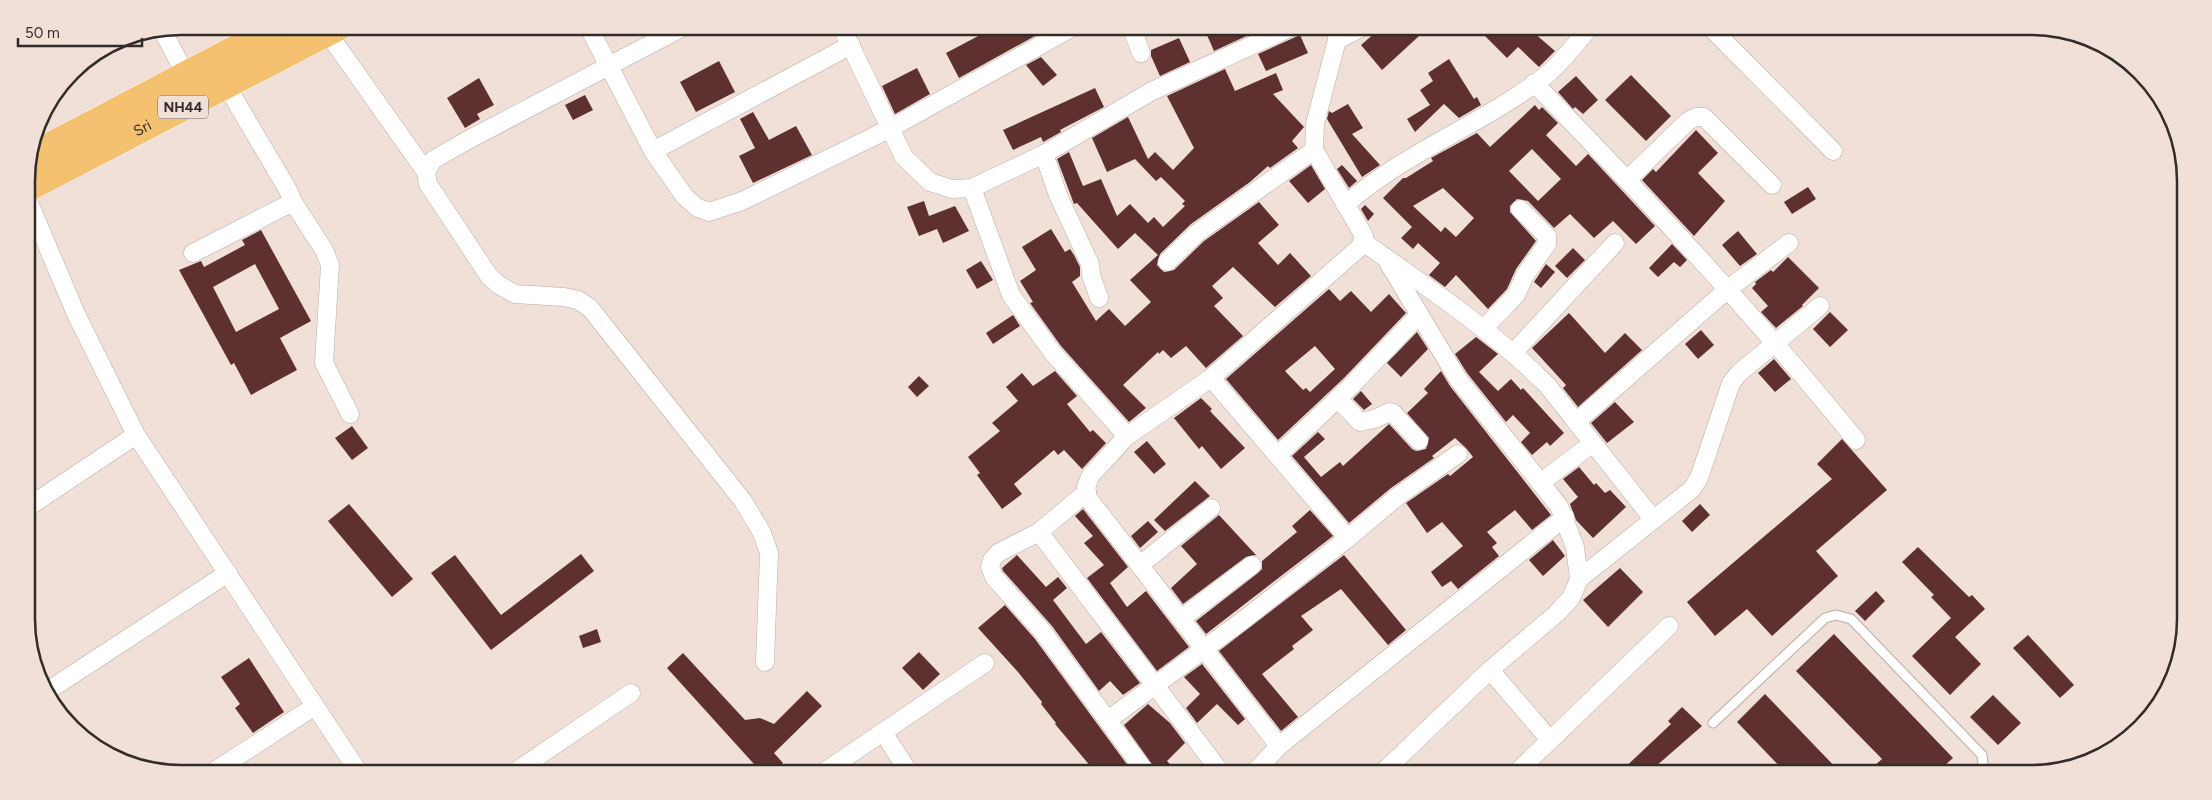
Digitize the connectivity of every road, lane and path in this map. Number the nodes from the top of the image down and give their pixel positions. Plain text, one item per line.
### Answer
1 (263, 35) edge
2 (322, 35) edge
3 (337, 35) edge
4 (592, 35) edge
5 (668, 35) edge
6 (846, 35) edge
7 (1059, 35) edge
8 (1134, 35) edge
9 (1274, 35) edge
10 (1337, 35) edge
11 (1583, 35) edge
12 (1719, 35) edge
13 (165, 36) edge
14 (851, 45) junction
15 (1141, 53) dead end
16 (608, 66) junction
17 (186, 75) junction
18 (1534, 83) junction
19 (226, 85) junction
20 (889, 128) junction
21 (1314, 150) junction
22 (653, 151) junction
23 (1832, 151) dead end
24 (38, 152) edge
25 (1044, 154) junction
26 (426, 172) junction
27 (1627, 180) junction
28 (35, 184) edge
29 (1772, 185) dead end
30 (972, 188) junction
31 (293, 202) junction
32 (1345, 205) junction
33 (1520, 209) dead end
34 (35, 227) edge
35 (1363, 242) junction
36 (1615, 243) dead end
37 (1789, 243) dead end
38 (193, 253) dead end
39 (1385, 257) junction
40 (1167, 262) dead end
41 (1728, 289) junction
42 (1099, 298) dead end
43 (1820, 306) dead end
44 (1418, 316) junction
45 (1482, 330) junction
46 (1775, 342) junction
47 (1513, 353) junction
48 (1211, 378) junction
49 (1338, 399) junction
50 (350, 414) dead end
51 (1576, 422) junction
52 (136, 435) junction
53 (1128, 436) junction
54 (1856, 440) dead end
55 (1419, 441) dead end
56 (1593, 444) junction
57 (1458, 454) dead end
58 (1278, 455) junction
59 (1540, 483) junction
60 (1087, 492) junction
61 (35, 502) edge
62 (1211, 508) dead end
63 (1565, 517) junction
64 (1653, 519) junction
65 (1039, 532) junction
66 (1348, 538) junction
67 (1140, 565) junction
68 (1252, 565) dead end
69 (228, 573) junction
70 (1579, 579) junction
71 (1182, 618) junction
72 (1669, 626) dead end
73 (1204, 648) junction
74 (765, 662) dead end
75 (985, 663) dead end
76 (1490, 670) junction
77 (1154, 686) junction
78 (52, 688) edge
79 (632, 693) dead end
80 (316, 706) junction
81 (1108, 720) junction
82 (1713, 723) dead end
83 (883, 732) junction
84 (1550, 740) junction
85 (1278, 746) junction
86 (224, 765) edge
87 (354, 765) edge
88 (525, 765) edge
89 (834, 765) edge
90 (904, 765) edge
91 (1140, 765) edge
92 (1215, 765) edge
93 (1261, 765) edge
94 (1390, 765) edge
95 (1524, 765) edge
96 (1983, 765) edge

1 - 17 highway, NH44
2 - 19 highway, Sri / NH44
3 - 26 street
4 - 16 street
5 - 16 street
6 - 14 street
7 - 20 street
8 - 15 street
9 - 25 street
10 - 21 street
11 - 18 street
12 - 23 street
13 - 17 street
14 - 20 street
14 - 22 street
16 - 22 street
16 - 26 street
17 - 24 highway, NH44
18 - 27 street
18 - 32 street
19 - 28 highway, Sri / NH44
19 - 31 street
20 - 22 street
20 - 30 street
21 - 32 street
21 - 40 street
25 - 30 street
25 - 42 street
26 - 74 street
27 - 29 street
27 - 41 street
30 - 53 street
31 - 38 street
31 - 50 street
32 - 35 street
33 - 45 street
34 - 52 street
35 - 39 street
35 - 48 street
36 - 47 street
37 - 41 street
39 - 44 street
39 - 45 street
41 - 46 street
41 - 51 street
43 - 46 street
44 - 49 street
44 - 59 street
45 - 47 street
46 - 54 street
46 - 64 street
47 - 51 street
48 - 53 street
48 - 58 street
49 - 55 street
49 - 58 street
51 - 56 street
52 - 61 street
52 - 69 street
53 - 60 street
56 - 59 street
56 - 64 street
57 - 66 street
58 - 66 street
59 - 63 street
60 - 65 street
60 - 67 street
62 - 67 street
63 - 70 street
63 - 85 street
64 - 70 street
65 - 77 street
65 - 81 street
66 - 73 street
67 - 71 street
68 - 71 street
69 - 78 street
69 - 80 street
70 - 76 street
71 - 73 street
72 - 84 street
73 - 77 street
73 - 85 street
75 - 83 street
76 - 84 street
76 - 94 street
77 - 81 street
77 - 92 street
79 - 88 street
80 - 86 street
80 - 87 street
81 - 91 street
82 - 96 lane
83 - 89 street
83 - 90 street
84 - 95 street
85 - 93 street

